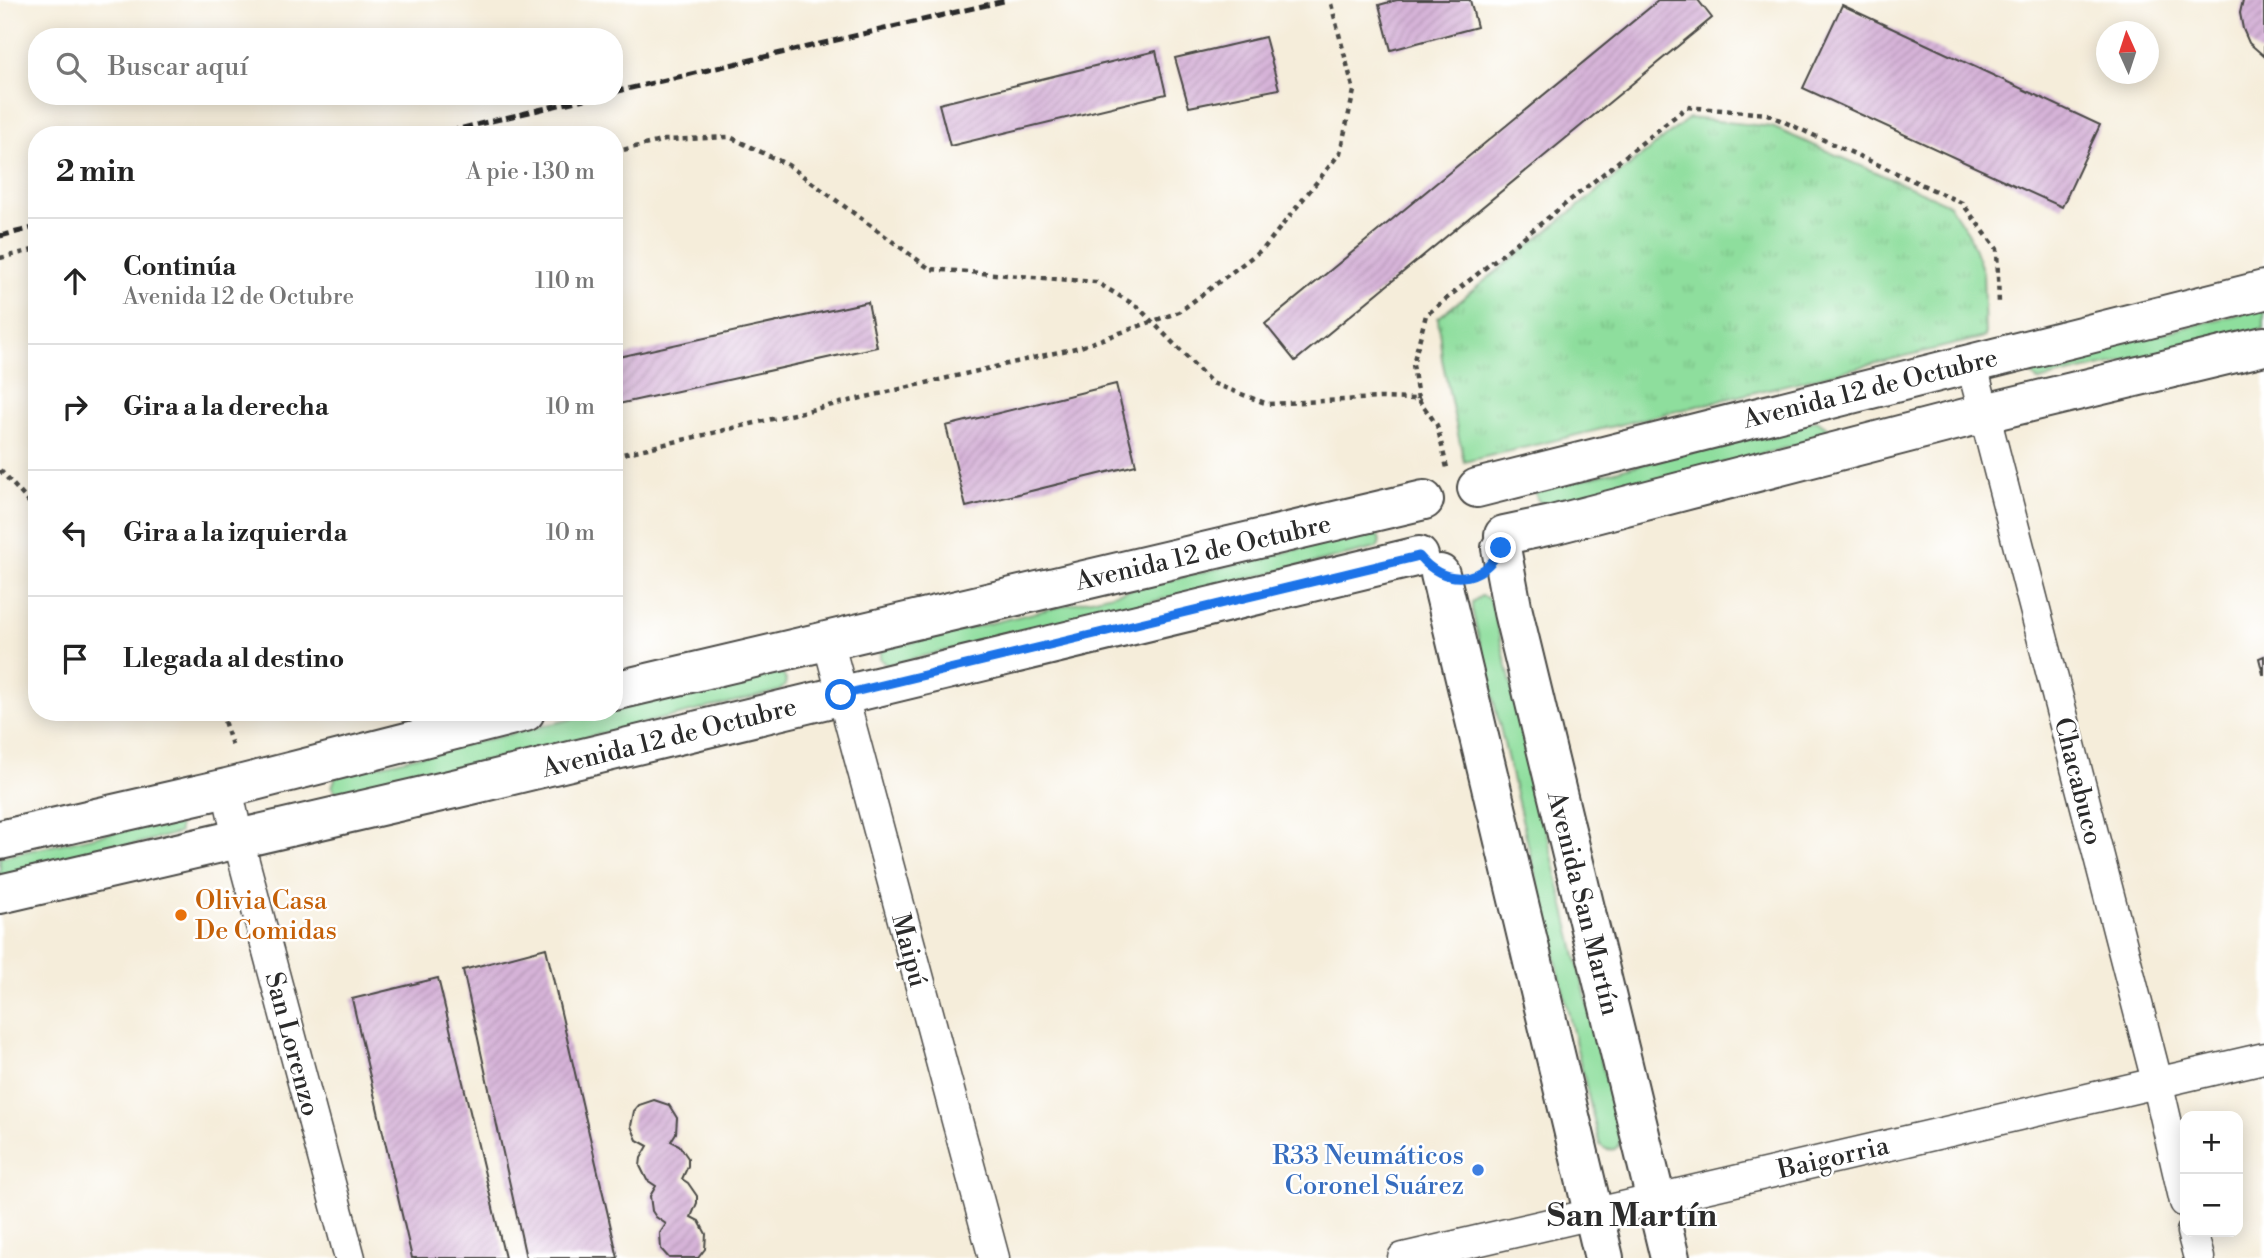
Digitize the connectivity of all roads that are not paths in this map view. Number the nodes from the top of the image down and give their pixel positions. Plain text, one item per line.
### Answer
1 (2264, 290) edge
2 (2264, 346) edge
3 (1970, 362) junction
4 (1985, 413) junction
5 (1450, 491) junction
6 (1503, 542) junction
7 (1429, 565) junction
8 (828, 641) junction
9 (623, 689) edge
10 (841, 695) junction
11 (490, 721) edge
12 (227, 788) junction
13 (238, 839) junction
14 (0, 840) edge
15 (0, 894) edge
16 (2264, 1058) edge
17 (2157, 1081) junction
18 (2180, 1180) edge
19 (1656, 1199) junction
20 (1593, 1212) junction
21 (2193, 1237) edge
22 (350, 1258) edge
23 (994, 1258) edge
24 (1403, 1258) edge
25 (1604, 1258) edge
26 (1670, 1258) edge
27 (2199, 1258) edge

1 - 3 main road, Avenida 12 de Octubre
2 - 4 main road, Avenida 12 de Octubre
3 - 4 street, Chacabuco
3 - 5 main road, Avenida 12 de Octubre
4 - 6 main road, Avenida 12 de Octubre
4 - 17 street, Chacabuco
5 - 6 main road
5 - 7 main road
5 - 8 main road, Avenida 12 de Octubre
6 - 7 main road
6 - 19 main road, Avenida San Martín
7 - 10 main road, Avenida 12 de Octubre
7 - 20 main road
8 - 9 main road, Avenida 12 de Octubre
8 - 10 street, Maipú
10 - 13 main road, Avenida 12 de Octubre
10 - 23 street, Maipú
11 - 12 main road
12 - 13 street, San Lorenzo
12 - 14 main road
13 - 15 main road, Avenida 12 de Octubre
13 - 22 street, San Lorenzo
16 - 17 street, Baigorria
17 - 18 street, Chacabuco
17 - 19 street, Baigorria
19 - 20 street, Baigorria
19 - 26 main road, Avenida San Martín
20 - 24 street, Baigorria
20 - 25 main road
21 - 27 street

